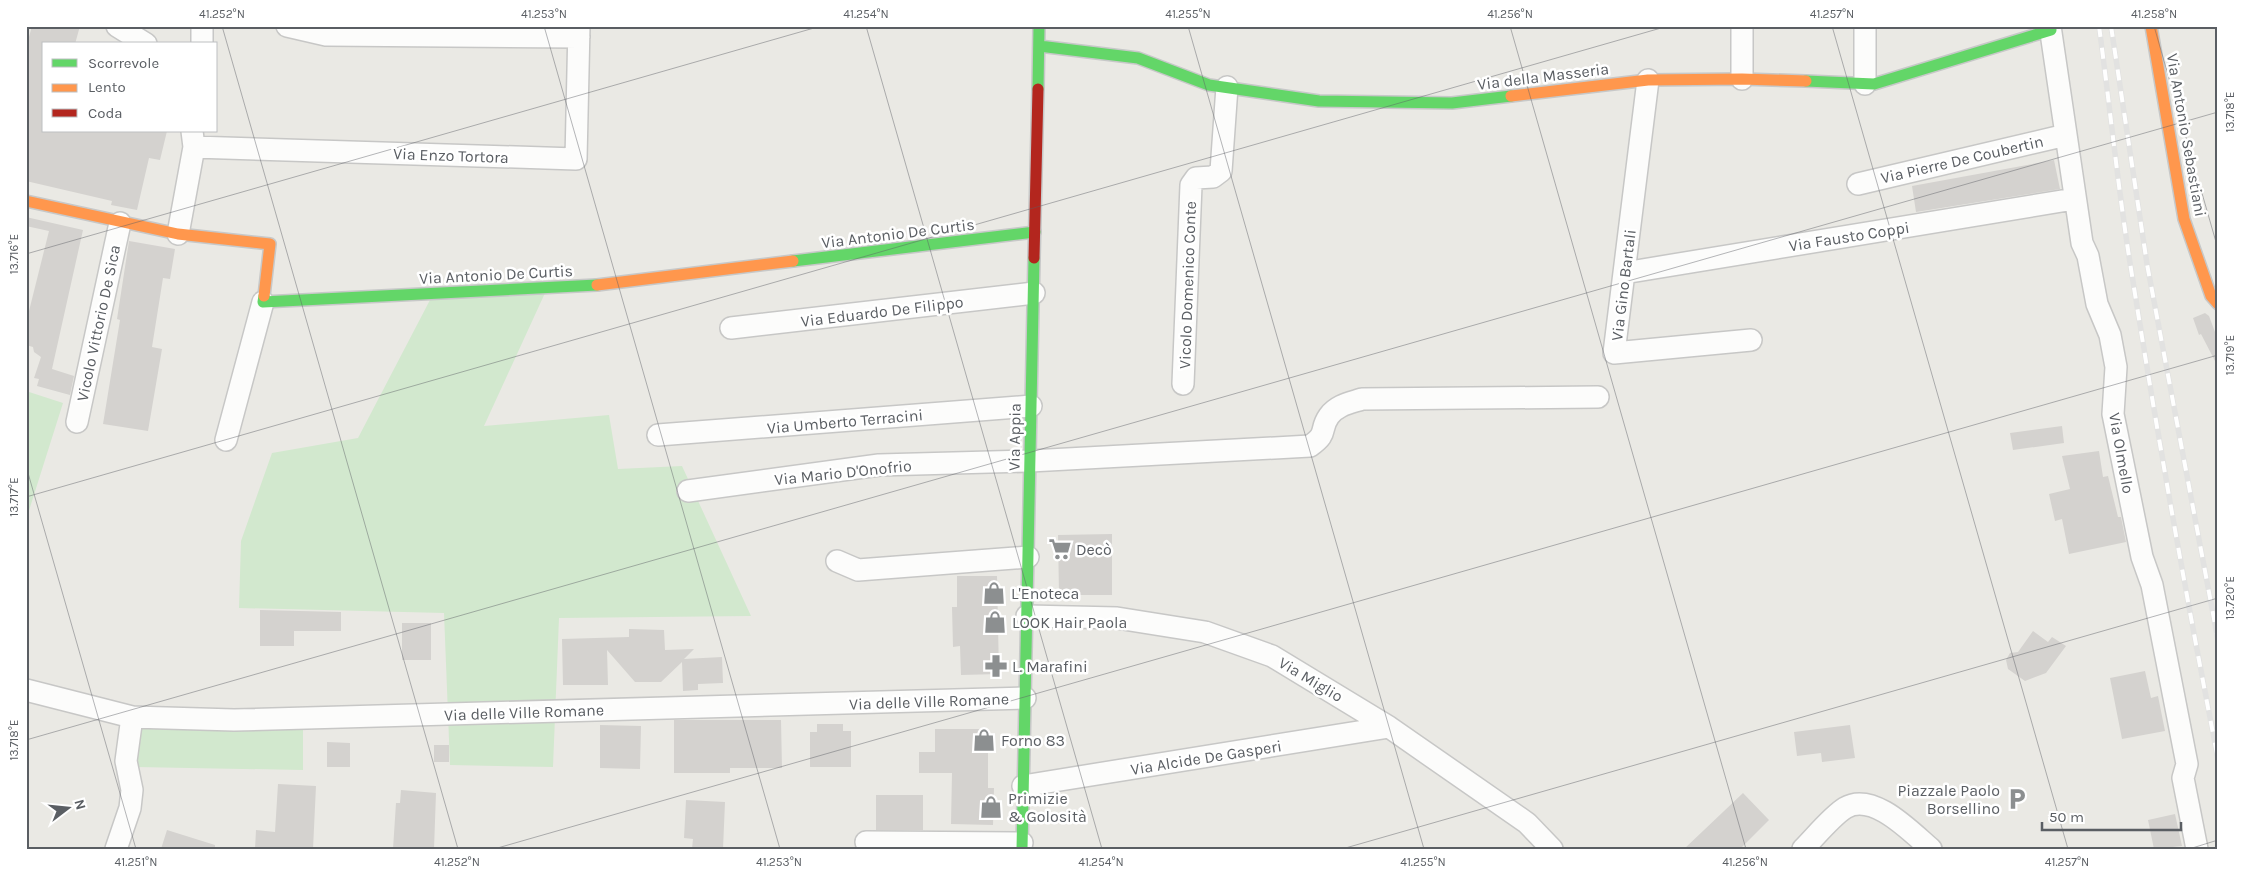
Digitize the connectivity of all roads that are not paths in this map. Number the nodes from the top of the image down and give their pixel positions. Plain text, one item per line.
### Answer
1 (117, 26) edge
2 (202, 26) edge
3 (287, 26) edge
4 (1039, 26) edge
5 (1742, 26) edge
6 (1865, 26) edge
7 (2151, 26) edge
8 (2050, 28) edge
9 (579, 32) edge
10 (143, 42) edge
11 (202, 42) edge
12 (1039, 46) junction
13 (1648, 80) junction
14 (1742, 80) junction
15 (1865, 84) junction
16 (1227, 88) junction
17 (2066, 135) junction
18 (193, 139) edge
19 (1858, 184) dead end
20 (2074, 199) junction
21 (26, 201) edge
22 (120, 223) junction
23 (1035, 232) junction
24 (178, 234) junction
25 (1624, 273) junction
26 (1034, 293) junction
27 (263, 302) junction
28 (2218, 304) edge
29 (731, 328) dead end
30 (1751, 340) dead end
31 (1183, 384) dead end
32 (1598, 396) dead end
33 (1031, 406) junction
34 (77, 422) dead end
35 (658, 435) dead end
36 (226, 440) dead end
37 (1030, 461) junction
38 (688, 490) dead end
39 (1028, 557) junction
40 (837, 561) dead end
41 (1027, 616) junction
42 (26, 690) edge
43 (1025, 698) junction
44 (132, 717) junction
45 (1389, 727) junction
46 (1023, 786) junction
47 (866, 842) dead end
48 (1022, 846) edge
49 (116, 849) edge
50 (1552, 849) edge
51 (1802, 849) edge
52 (1931, 849) edge
53 (2197, 849) edge

1 - 10 street
2 - 11 street
3 - 9 street
4 - 12 street, Via Appia
5 - 14 street
6 - 15 street
7 - 28 street, Via Antonio Sebastiani
8 - 15 street, Via della Masseria
8 - 17 street, Via Olmello
9 - 18 street, Via Enzo Tortora
12 - 16 street, Via della Masseria
12 - 23 street, Via Appia
13 - 14 street, Via della Masseria
13 - 16 street, Via della Masseria
13 - 25 street, Via Gino Bartali
14 - 15 street, Via della Masseria
16 - 31 street, Vicolo Domenico Conte
17 - 19 street, Via Pierre De Coubertin
17 - 20 street, Via Olmello
18 - 24 street
20 - 25 street, Via Fausto Coppi
20 - 53 street, Via Olmello
21 - 22 street
22 - 24 street
22 - 34 street, Vicolo Vittorio De Sica
23 - 26 street, Via Appia
23 - 27 street, Via Antonio De Curtis
24 - 27 street
25 - 30 street, Via Gino Bartali
26 - 29 street, Via Eduardo De Filippo
26 - 33 street, Via Appia
27 - 36 street
32 - 37 street, Via Mario D'Onofrio
33 - 35 street, Via Umberto Terracini
33 - 37 street, Via Appia
37 - 38 street, Via Mario D'Onofrio
37 - 39 street, Via Appia
39 - 40 street
39 - 41 street, Via Appia
41 - 43 street, Via Appia
41 - 45 street, Via Miglio
42 - 44 street, Via delle Ville Romane
43 - 44 street, Via delle Ville Romane
43 - 46 street, Via Appia
44 - 49 street
45 - 46 street, Via Alcide De Gasperi
45 - 50 street, Via Miglio
46 - 48 street, Via Appia
47 - 48 street
51 - 52 street

